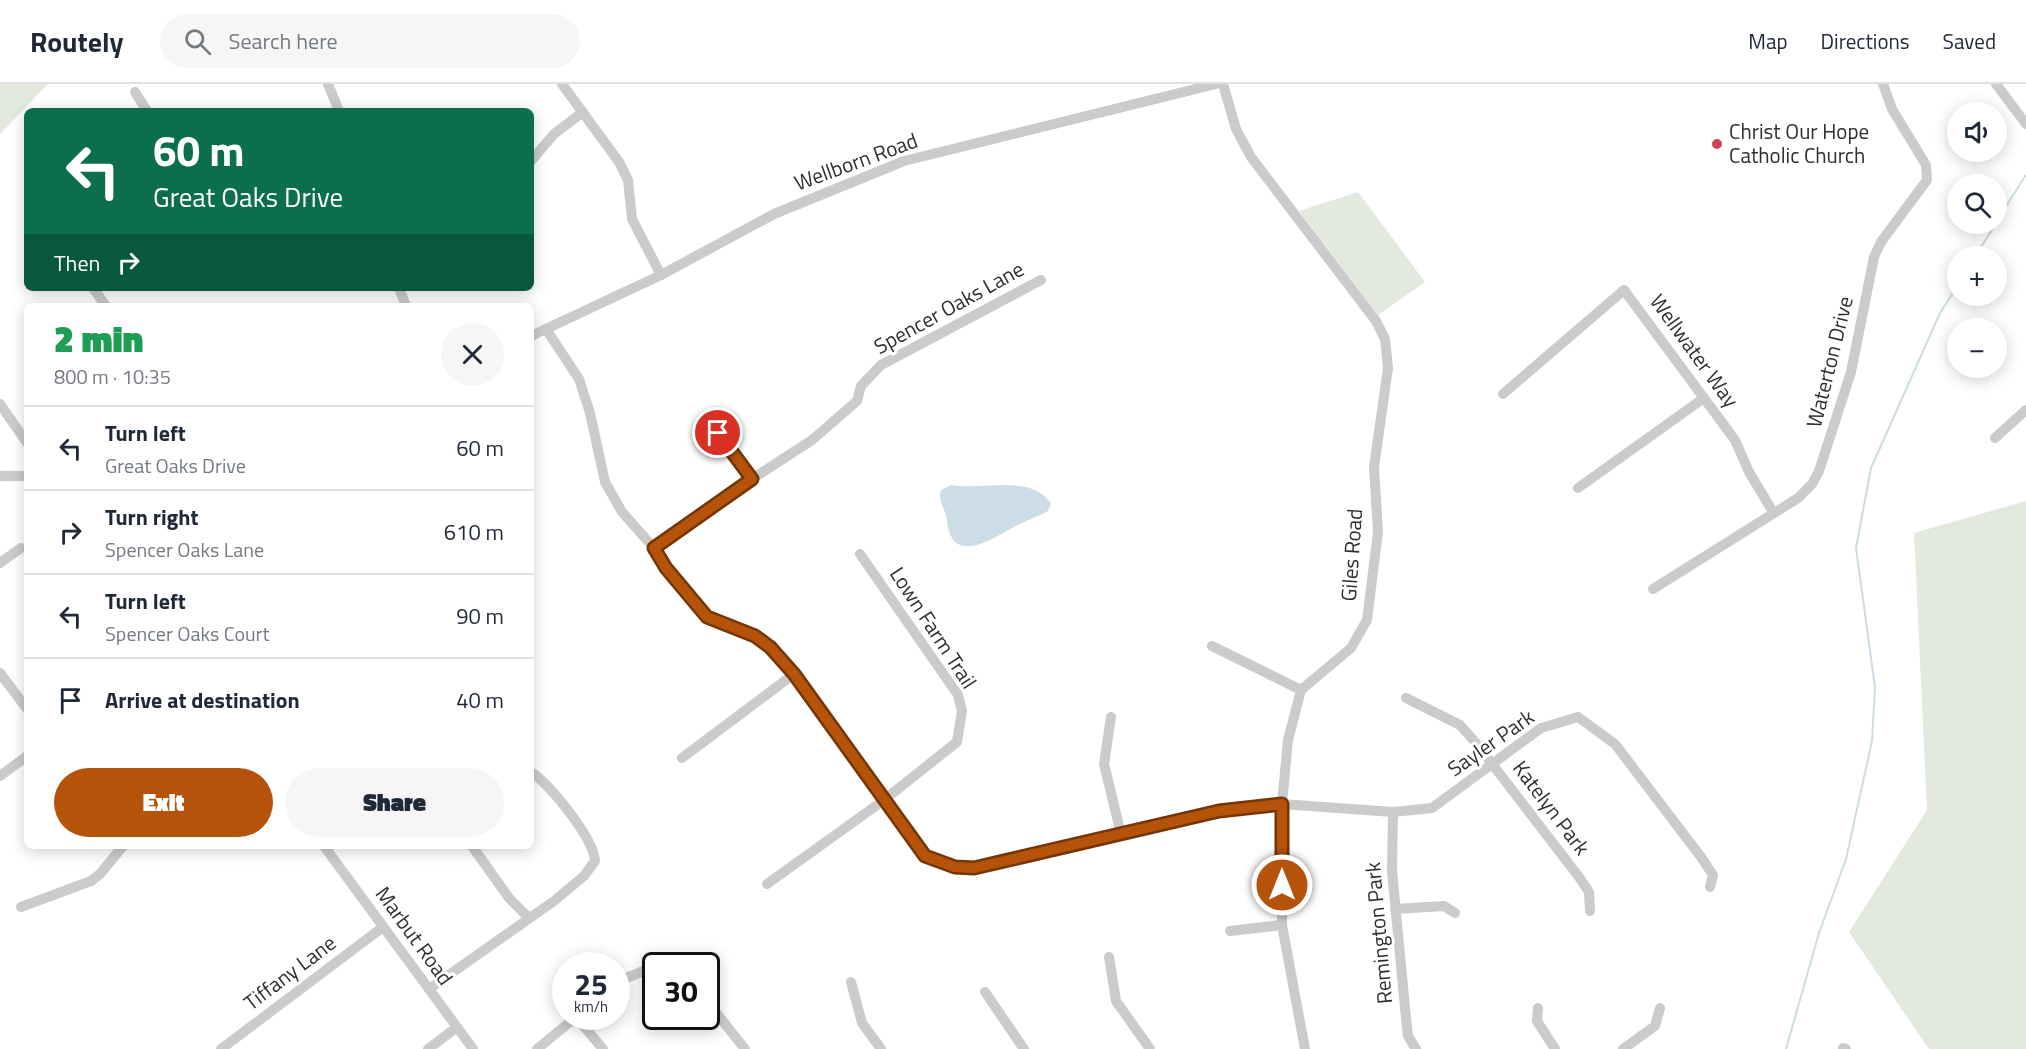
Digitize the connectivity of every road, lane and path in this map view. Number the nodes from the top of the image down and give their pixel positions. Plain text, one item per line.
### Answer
1 (328, 84) edge
2 (562, 84) edge
3 (1216, 84) edge
4 (1223, 84) edge
5 (1883, 84) edge
6 (1996, 84) edge
7 (135, 92) dead end
8 (145, 108) edge
9 (338, 108) edge
10 (583, 112) junction
11 (2026, 124) edge
12 (534, 157) edge
13 (661, 275) junction
14 (1041, 280) dead end
15 (546, 329) junction
16 (534, 335) edge
17 (1503, 394) dead end
18 (1704, 398) junction
19 (0, 404) edge
20 (2026, 410) edge
21 (718, 433) dead end
22 (1995, 438) dead end
23 (24, 439) edge
24 (0, 476) edge
25 (22, 476) edge
26 (752, 479) junction
27 (1578, 488) dead end
28 (1773, 512) junction
29 (21, 548) dead end
30 (654, 548) junction
31 (860, 554) dead end
32 (0, 563) edge
33 (1653, 589) dead end
34 (1212, 646) dead end
35 (0, 673) edge
36 (794, 674) junction
37 (1301, 690) junction
38 (1406, 698) dead end
39 (24, 706) edge
40 (1111, 717) dead end
41 (24, 758) edge
42 (682, 758) dead end
43 (1493, 763) junction
44 (534, 774) edge
45 (0, 776) edge
46 (884, 800) junction
47 (1282, 804) junction
48 (1392, 812) junction
49 (1121, 834) junction
50 (121, 849) edge
51 (326, 849) edge
52 (474, 849) edge
53 (767, 884) dead end
54 (1710, 886) dead end
55 (21, 908) dead end
56 (1395, 909) junction
57 (1590, 911) dead end
58 (1455, 913) dead end
59 (528, 917) junction
60 (1282, 925) junction
61 (383, 927) junction
62 (1230, 931) dead end
63 (1109, 957) dead end
64 (851, 982) dead end
65 (429, 989) junction
66 (985, 992) dead end
67 (1538, 1008) dead end
68 (1660, 1008) dead end
69 (720, 1018) edge
70 (456, 1028) junction
71 (560, 1030) edge
72 (587, 1030) edge
73 (220, 1049) edge
74 (428, 1049) edge
75 (473, 1049) edge
76 (537, 1049) edge
77 (603, 1049) edge
78 (745, 1049) edge
79 (880, 1049) edge
80 (1024, 1049) edge
81 (1150, 1049) edge
82 (1305, 1049) edge
83 (1416, 1049) edge
84 (1555, 1049) edge
85 (1623, 1049) edge

1 - 9 street
2 - 10 street
3 - 13 street, Wellborn Road
4 - 37 street, Giles Road
5 - 28 street, Waterton Drive
6 - 11 street
7 - 8 street
10 - 12 street
10 - 13 street
13 - 15 street, Wellborn Road
14 - 26 street, Spencer Oaks Lane
15 - 16 street, Wellborn Road
15 - 30 street, Sayler Park
17 - 18 street, Wellwater Way
18 - 27 street
18 - 28 street, Wellwater Way
19 - 23 street
20 - 22 street
21 - 26 street
24 - 25 street
26 - 30 street, Spencer Oaks Lane
28 - 33 street, Waterton Drive
29 - 32 street
30 - 36 street, Sayler Park
31 - 46 street, Lown Farm Trail
34 - 37 street
35 - 39 street
36 - 42 street
36 - 46 street, Sayler Park
37 - 47 street
38 - 43 street, Katelyn Park
40 - 49 street
41 - 45 street
43 - 48 street, Sayler Park
43 - 54 street, Sayler Park
43 - 57 street, Katelyn Park
44 - 59 street
46 - 49 street, Sayler Park
46 - 53 street, Lown Farm Trail
47 - 48 street, Sayler Park
47 - 49 street, Sayler Park
47 - 60 street
48 - 56 street, Remington Park
50 - 55 street
51 - 61 street, Marbut Road
52 - 59 street
56 - 58 street
56 - 83 street, Remington Park
59 - 65 street
60 - 62 street
60 - 82 street
61 - 65 street, Marbut Road
61 - 73 street, Tiffany Lane
63 - 81 street
64 - 79 street
65 - 70 street, Marbut Road
66 - 80 street
67 - 84 street
68 - 85 street
69 - 78 street
70 - 74 street
70 - 75 street, Marbut Road
71 - 76 street
72 - 77 street

